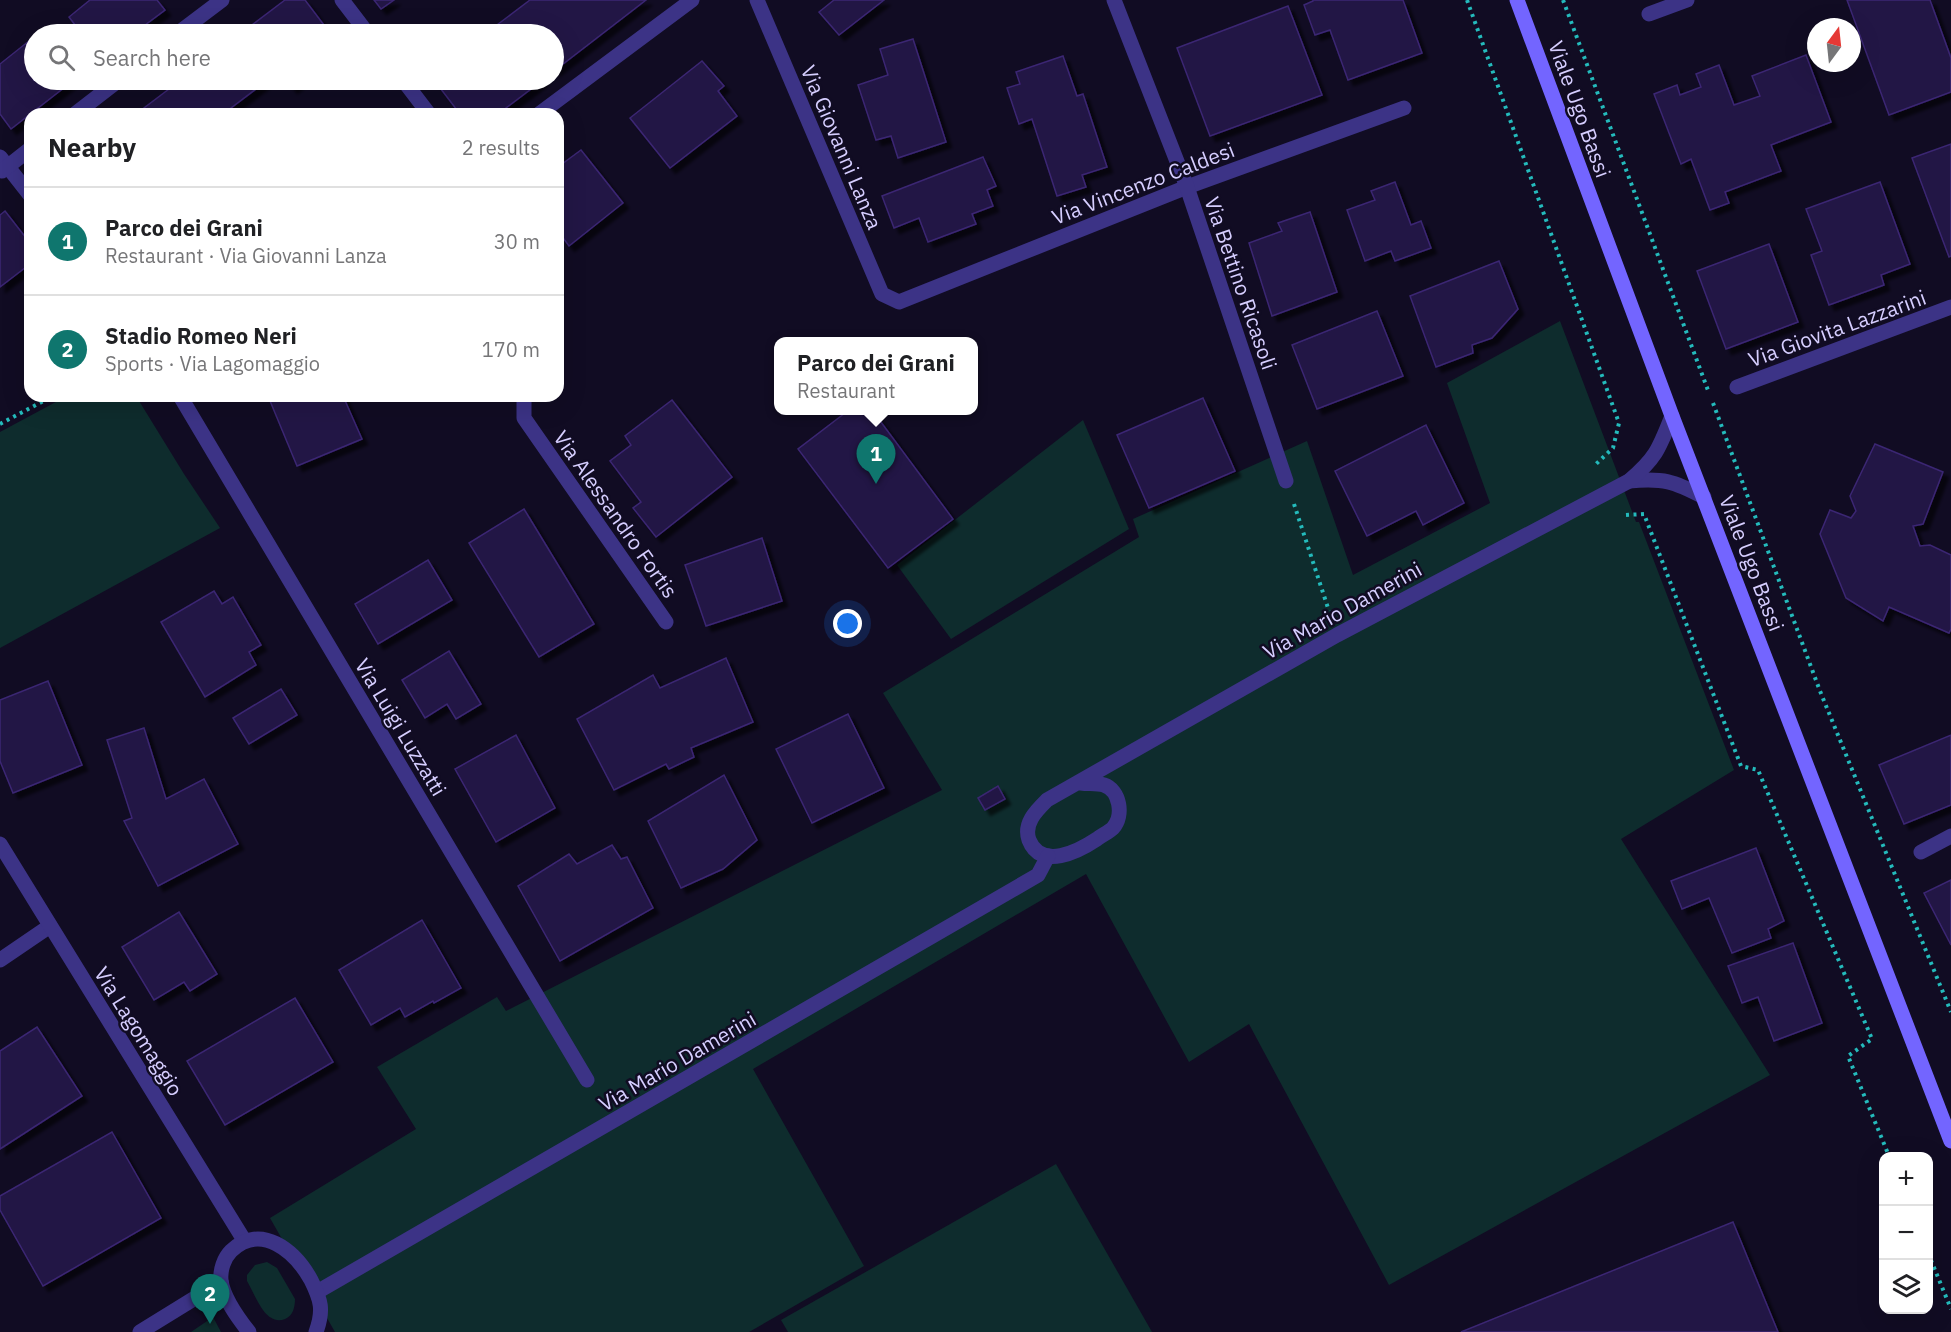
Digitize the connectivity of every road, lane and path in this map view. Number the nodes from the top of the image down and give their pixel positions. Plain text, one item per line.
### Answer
1 (222, 0) edge
2 (342, 0) edge
3 (692, 0) edge
4 (757, 0) edge
5 (1114, 0) edge
6 (1467, 0) edge
7 (1517, 0) edge
8 (1563, 0) edge
9 (1687, 0) edge
10 (1649, 14) dead end
11 (190, 24) edge
12 (360, 24) edge
13 (106, 90) edge
14 (411, 90) edge
15 (83, 108) edge
16 (424, 108) edge
17 (547, 108) edge
18 (1404, 108) dead end
19 (24, 153) edge
20 (3, 165) edge
21 (1187, 187) junction
22 (24, 188) edge
23 (899, 302) joint
24 (1951, 307) edge
25 (1737, 387) dead end
26 (42, 402) edge
27 (184, 402) edge
28 (524, 402) edge
29 (1672, 416) junction
30 (0, 424) edge
31 (1595, 465) dead end
32 (1629, 480) junction
33 (1286, 481) joint
34 (1704, 497) junction
35 (1617, 515) dead end
36 (666, 622) dead end
37 (1337, 635) junction
38 (1080, 783) junction
39 (1951, 836) edge
40 (0, 844) edge
41 (1921, 852) dead end
42 (1048, 856) junction
43 (50, 926) junction
44 (0, 960) edge
45 (1951, 1012) edge
46 (587, 1080) dead end
47 (1951, 1141) edge
48 (1887, 1152) edge
49 (244, 1240) junction
50 (1932, 1260) edge
51 (221, 1282) junction
52 (317, 1292) junction
53 (1951, 1309) edge
54 (141, 1332) edge
55 (249, 1332) edge
56 (316, 1332) edge

1 - 11 street
2 - 12 street
3 - 17 street
4 - 23 street, Via Giovanni Lanza
5 - 21 street, Via Bettino Ricasoli
6 - 31 path
7 - 29 main road, Viale Ugo Bassi
8 - 45 path
9 - 10 street
13 - 15 street
14 - 16 street
18 - 21 street, Via Vincenzo Caldesi
19 - 20 street
20 - 22 street
21 - 23 street, Via Vincenzo Caldesi
21 - 33 street, Via Bettino Ricasoli
24 - 25 street, Via Giovita Lazzarini
26 - 30 path
27 - 46 street, Via Luigi Luzzatti
28 - 36 street, Via Alessandro Fortis
29 - 32 street, Via Mario Damerini
29 - 34 main road, Viale Ugo Bassi
32 - 34 street, Via Mario Damerini
32 - 37 street, Via Mario Damerini
33 - 37 path
34 - 47 main road, Viale Ugo Bassi
35 - 48 path
37 - 38 street, Via Mario Damerini
38 - 42 street, Via Mario Damerini
38 - 42 street
39 - 41 street
40 - 43 street, Via Lagomaggio
42 - 52 street, Via Mario Damerini
43 - 44 street
43 - 49 street, Via Lagomaggio
49 - 51 street
49 - 52 street
50 - 53 path
51 - 54 street
51 - 55 street
52 - 56 street

